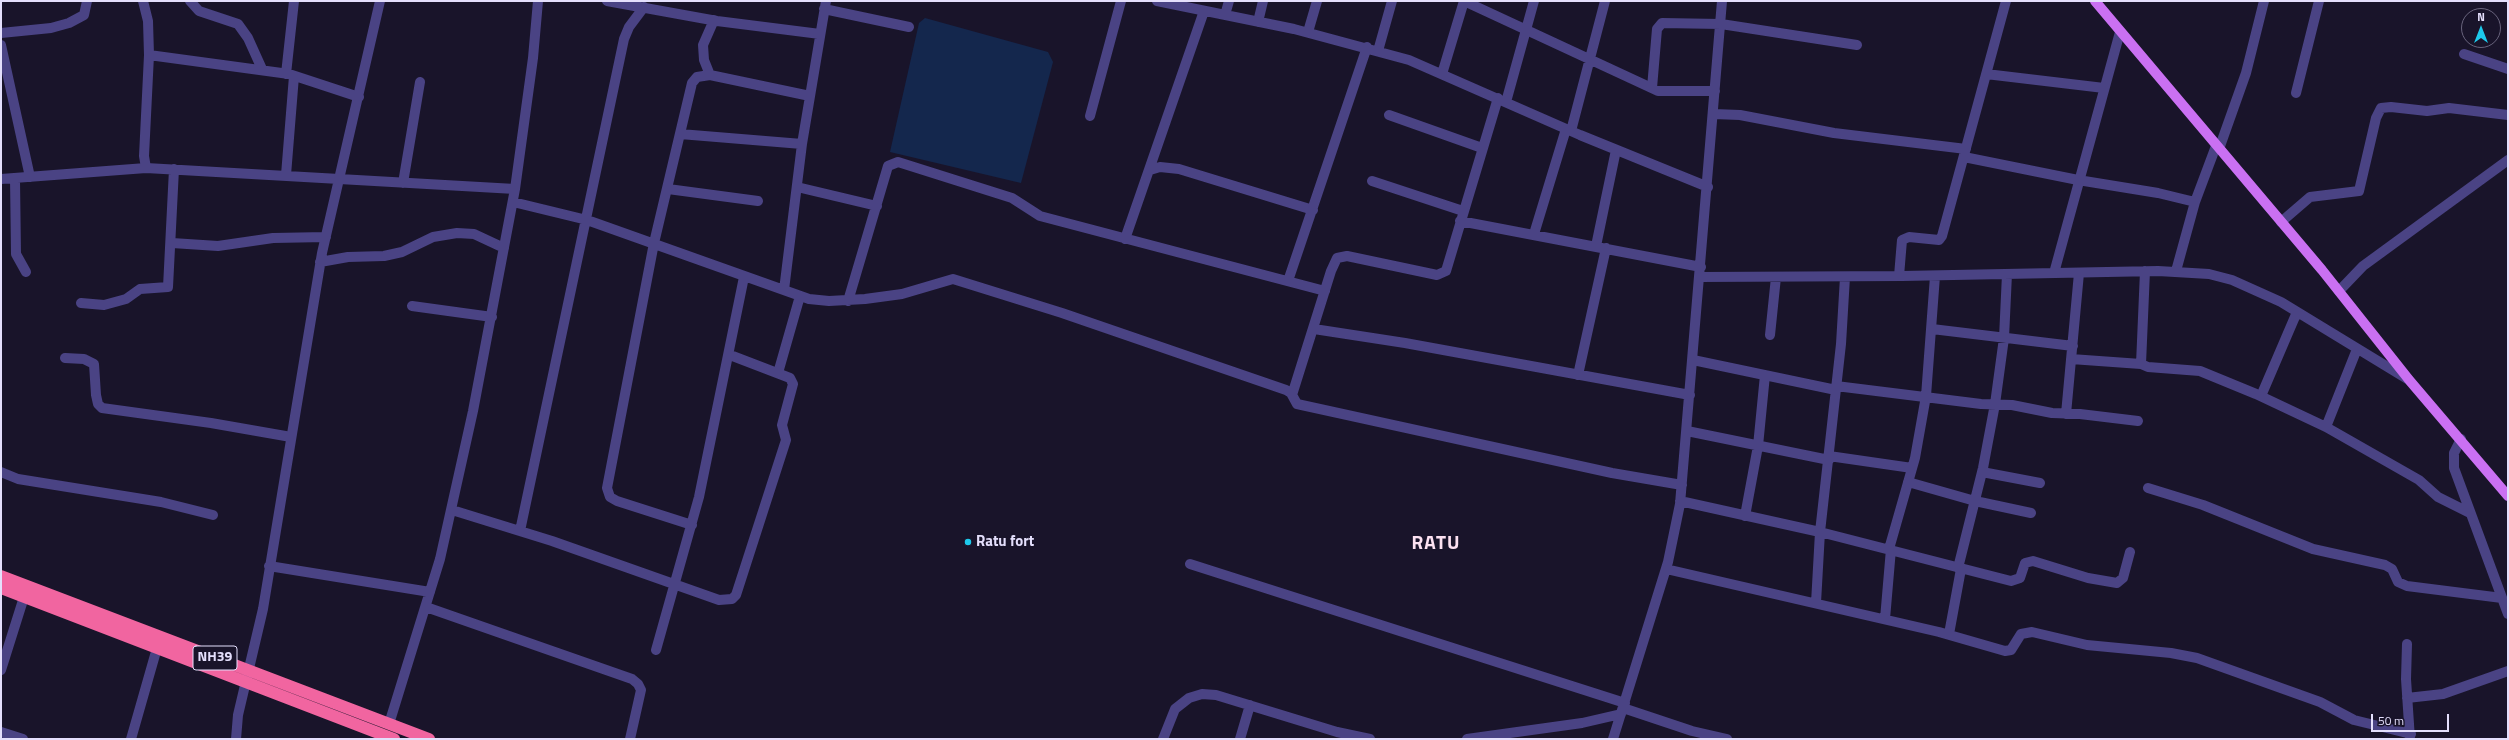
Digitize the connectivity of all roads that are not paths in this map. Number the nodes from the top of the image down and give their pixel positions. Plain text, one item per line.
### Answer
1 (87, 1) edge
2 (143, 1) edge
3 (190, 1) edge
4 (294, 1) edge
5 (380, 1) edge
6 (538, 1) edge
7 (608, 1) edge
8 (1121, 1) edge
9 (1157, 1) edge
10 (1229, 1) edge
11 (1263, 1) edge
12 (1317, 1) edge
13 (1392, 1) edge
14 (1464, 1) edge
15 (1534, 1) edge
16 (1605, 1) edge
17 (1722, 1) edge
18 (2006, 1) edge
19 (2095, 1) edge
20 (2264, 1) edge
21 (2319, 1) edge
22 (1170, 2) edge
23 (825, 5) edge
24 (661, 6) edge
25 (644, 7) junction
26 (1204, 11) junction
27 (1225, 15) junction
28 (714, 20) junction
29 (1258, 22) junction
30 (1721, 24) junction
31 (909, 27) dead end
32 (1526, 30) junction
33 (1308, 32) junction
34 (2120, 32) junction
35 (1, 33) edge
36 (820, 34) junction
37 (1, 45) edge
38 (1856, 45) dead end
39 (1367, 47) junction
40 (1378, 51) junction
41 (2464, 54) dead end
42 (149, 55) junction
43 (1589, 58) junction
44 (262, 69) junction
45 (2508, 69) edge
46 (1442, 74) junction
47 (1986, 74) junction
48 (290, 75) junction
49 (710, 75) junction
50 (420, 82) dead end
51 (1652, 88) junction
52 (2104, 88) junction
53 (1716, 92) junction
54 (2296, 93) dead end
55 (810, 96) junction
56 (359, 97) junction
57 (1502, 100) junction
58 (1714, 114) junction
59 (1389, 115) dead end
60 (2508, 115) edge
61 (1090, 116) dead end
62 (1568, 130) junction
63 (680, 134) junction
64 (802, 144) junction
65 (2217, 147) junction
66 (1482, 148) junction
67 (1616, 150) junction
68 (1965, 153) junction
69 (2508, 160) edge
70 (146, 168) junction
71 (174, 170) junction
72 (1150, 170) junction
73 (286, 175) junction
74 (30, 177) junction
75 (1, 179) edge
76 (15, 179) junction
77 (338, 179) junction
78 (2078, 180) junction
79 (1372, 181) dead end
80 (403, 183) junction
81 (797, 186) junction
82 (1708, 187) junction
83 (515, 189) junction
84 (668, 189) junction
85 (758, 201) dead end
86 (513, 202) junction
87 (2195, 202) junction
88 (877, 206) junction
89 (1313, 210) junction
90 (1462, 216) junction
91 (585, 220) junction
92 (2281, 222) junction
93 (1534, 234) junction
94 (326, 237) junction
95 (1125, 239) junction
96 (172, 243) junction
97 (654, 243) junction
98 (1601, 247) junction
99 (504, 248) junction
100 (320, 262) junction
101 (2144, 271) junction
102 (2176, 271) junction
103 (26, 272) dead end
104 (1701, 272) junction
105 (2054, 273) junction
106 (2079, 273) junction
107 (2007, 274) junction
108 (1899, 276) junction
109 (1935, 276) junction
110 (744, 277) junction
111 (1776, 277) junction
112 (1845, 277) junction
113 (1288, 281) junction
114 (784, 290) junction
115 (1325, 291) junction
116 (2339, 291) junction
117 (800, 296) junction
118 (848, 301) junction
119 (81, 303) dead end
120 (412, 306) dead end
121 (2297, 312) junction
122 (492, 317) junction
123 (1314, 329) junction
124 (1932, 329) junction
125 (1770, 335) dead end
126 (2004, 338) junction
127 (2073, 346) junction
128 (2357, 349) junction
129 (730, 355) junction
130 (65, 358) dead end
131 (2071, 359) junction
132 (1693, 360) junction
133 (2141, 364) junction
134 (778, 373) junction
135 (1578, 375) junction
136 (1765, 375) junction
137 (2410, 381) junction
138 (1836, 388) junction
139 (1292, 395) junction
140 (1690, 395) junction
141 (1926, 396) junction
142 (2261, 396) junction
143 (1995, 404) junction
144 (2066, 414) junction
145 (2138, 421) dead end
146 (2326, 427) junction
147 (1687, 431) junction
148 (291, 437) junction
149 (2461, 439) junction
150 (1758, 446) junction
151 (1829, 458) junction
152 (1912, 468) junction
153 (1, 472) edge
154 (1982, 472) junction
155 (1908, 482) junction
156 (2040, 483) dead end
157 (1682, 485) junction
158 (2148, 488) dead end
159 (2508, 496) edge
160 (1680, 501) junction
161 (1976, 501) junction
162 (452, 510) junction
163 (2031, 513) dead end
164 (2470, 513) junction
165 (213, 515) dead end
166 (1745, 516) junction
167 (692, 525) junction
168 (520, 531) junction
169 (1820, 532) junction
170 (1890, 549) junction
171 (2130, 552) dead end
172 (1190, 564) dead end
173 (270, 566) junction
174 (1666, 569) junction
175 (1960, 569) junction
176 (1, 576) edge
177 (674, 585) junction
178 (1, 588) edge
179 (430, 592) junction
180 (24, 597) junction
181 (2502, 598) junction
182 (1816, 603) junction
183 (426, 607) junction
184 (2508, 614) edge
185 (1885, 619) junction
186 (1949, 634) junction
187 (2407, 644) dead end
188 (157, 648) junction
189 (656, 650) dead end
190 (1, 670) edge
191 (2508, 671) edge
192 (248, 676) junction
193 (2407, 698) junction
194 (1250, 705) junction
195 (1623, 708) junction
196 (389, 724) junction
197 (1, 732) edge
198 (1342, 736) edge
199 (2410, 736) edge
200 (23, 739) edge
201 (131, 739) edge
202 (236, 739) edge
203 (394, 739) edge
204 (429, 739) edge
205 (630, 739) edge
206 (1163, 739) edge
207 (1240, 739) edge
208 (1370, 739) edge
209 (1467, 739) edge
210 (1613, 739) edge
211 (1727, 739) edge

1 - 35 street
2 - 42 street
3 - 44 street
4 - 48 street
5 - 56 street
6 - 83 street
7 - 25 street
8 - 61 street
9 - 22 street
10 - 27 street
11 - 29 street
12 - 33 street
13 - 40 street
14 - 32 street
14 - 46 street
15 - 32 street
16 - 43 street
17 - 30 street
18 - 47 street
19 - 34 main road
20 - 65 street
21 - 54 street
22 - 26 street
23 - 31 street
23 - 36 street
24 - 25 street
24 - 28 street
25 - 91 street
26 - 27 street
26 - 72 street
27 - 29 street
28 - 36 street
28 - 49 street
29 - 33 street
30 - 38 street
30 - 51 street
30 - 53 street
32 - 43 street
32 - 57 street
33 - 39 street
34 - 52 street
34 - 65 main road
36 - 55 street
37 - 74 street
39 - 40 street
39 - 89 street
40 - 46 street
41 - 45 street
42 - 44 street
42 - 70 street
43 - 51 street
43 - 62 street
44 - 48 street
46 - 57 street
47 - 52 street
47 - 68 street
48 - 56 street
48 - 73 street
49 - 55 street
49 - 63 street
50 - 80 street
51 - 53 street
52 - 78 street
53 - 58 street
55 - 64 street
56 - 77 street
57 - 62 street
57 - 66 street
58 - 68 street
58 - 82 street
59 - 66 street
60 - 92 street
62 - 67 street
62 - 93 street
63 - 64 street
63 - 84 street
64 - 81 street
65 - 87 street
65 - 92 main road
66 - 90 street
67 - 82 street
67 - 98 street
68 - 78 street
68 - 108 street
69 - 116 street
70 - 71 street
70 - 74 street
71 - 73 street
71 - 96 street
72 - 89 street
72 - 95 street
73 - 77 street
74 - 76 street
75 - 76 street
76 - 103 street
77 - 80 street
77 - 94 street
78 - 87 street
78 - 105 street
79 - 90 street
80 - 83 street
81 - 88 street
81 - 114 street
82 - 104 street
83 - 86 street
84 - 85 street
84 - 97 street
86 - 91 street
86 - 99 street
87 - 102 street
88 - 95 street
88 - 118 street
89 - 113 street
90 - 93 street
90 - 115 street
91 - 97 street
91 - 168 street
92 - 116 main road
93 - 98 street
94 - 96 street
94 - 100 street
95 - 113 street
96 - 119 street
97 - 110 street
97 - 167 street
98 - 104 street
98 - 135 street
99 - 100 street
99 - 122 street
100 - 148 street
101 - 102 street
101 - 106 street
101 - 133 street
102 - 121 street
104 - 111 street
104 - 132 street
105 - 106 street
105 - 107 street
106 - 127 street
107 - 109 street
107 - 126 street
108 - 109 street
108 - 112 street
109 - 124 street
110 - 114 street
110 - 129 street
111 - 112 street
111 - 125 street
112 - 138 street
113 - 115 street
114 - 117 street
115 - 123 street
116 - 137 main road
117 - 118 street
117 - 134 street
118 - 139 street
120 - 122 street
121 - 128 street
121 - 142 street
122 - 162 street
123 - 135 street
123 - 139 street
124 - 126 street
124 - 141 street
126 - 127 street
126 - 143 street
127 - 131 street
128 - 137 street
128 - 146 street
129 - 134 street
129 - 167 street
130 - 148 street
131 - 133 street
131 - 144 street
132 - 136 street
132 - 140 street
133 - 142 street
134 - 177 street
135 - 140 street
136 - 138 street
136 - 150 street
137 - 149 main road
138 - 141 street
138 - 151 street
139 - 157 street
140 - 147 street
141 - 143 street
141 - 152 street
142 - 146 street
143 - 144 street
143 - 154 street
144 - 145 street
146 - 164 street
147 - 150 street
147 - 157 street
148 - 173 street
149 - 159 main road
149 - 164 street
150 - 151 street
150 - 166 street
151 - 152 street
151 - 169 street
152 - 155 street
153 - 165 street
154 - 156 street
154 - 161 street
155 - 161 street
155 - 170 street
157 - 160 street
158 - 181 street
160 - 166 street
160 - 174 street
161 - 163 street
161 - 175 street
162 - 168 street
162 - 179 street
164 - 181 street
166 - 169 street
167 - 177 street
168 - 177 street
169 - 170 street
169 - 182 street
170 - 175 street
170 - 185 street
171 - 175 street
172 - 195 street
173 - 179 street
173 - 192 street
174 - 182 street
174 - 195 street
175 - 186 street
176 - 192 highway, NH39
177 - 189 street
178 - 180 highway, NH39
179 - 183 street
180 - 188 highway, NH39
180 - 190 street
181 - 184 street
182 - 185 street
183 - 196 street
183 - 205 street
185 - 186 street
186 - 199 street
187 - 193 street
188 - 192 highway, NH39
188 - 201 street
191 - 193 street
192 - 196 highway, NH39
192 - 202 street
192 - 203 highway, NH39
193 - 199 street
194 - 198 street
194 - 206 street
194 - 207 street
195 - 209 street
195 - 210 street
195 - 211 street
196 - 204 highway, NH39
197 - 200 street
198 - 208 street

